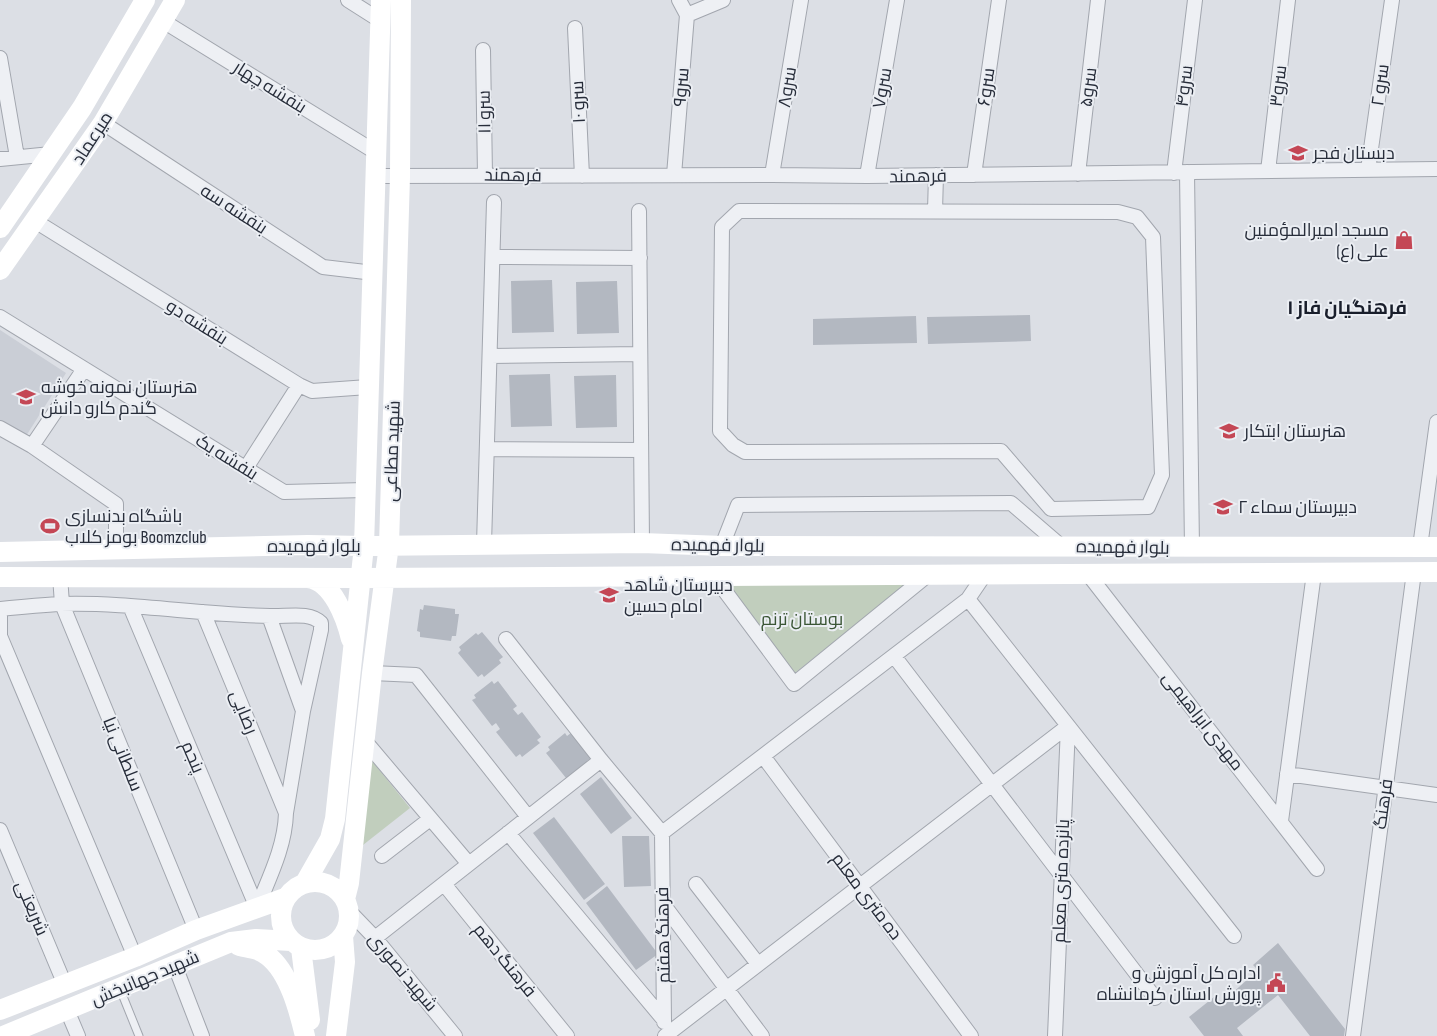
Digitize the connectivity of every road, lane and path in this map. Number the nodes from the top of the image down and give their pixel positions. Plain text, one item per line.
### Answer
1 (145, 0) edge
2 (175, 0) edge
3 (348, 0) edge
4 (381, 0) edge
5 (401, 0) edge
6 (679, 0) edge
7 (724, 0) edge
8 (801, 0) edge
9 (897, 0) edge
10 (999, 0) edge
11 (1098, 0) edge
12 (1195, 0) edge
13 (1288, 0) edge
14 (1392, 0) edge
15 (687, 15) junction
16 (381, 21) junction
17 (163, 22) junction
18 (575, 28) dead end
19 (483, 50) dead end
20 (0, 58) edge
21 (103, 123) junction
22 (52, 154) junction
23 (377, 154) junction
24 (17, 157) junction
25 (0, 159) edge
26 (1437, 169) edge
27 (1368, 170) junction
28 (1268, 171) junction
29 (1180, 172) junction
30 (1078, 174) junction
31 (485, 175) junction
32 (772, 175) junction
33 (936, 175) junction
34 (974, 175) junction
35 (376, 176) junction
36 (400, 176) junction
37 (582, 176) junction
38 (674, 176) junction
39 (867, 176) junction
40 (494, 202) dead end
41 (639, 212) dead end
42 (935, 212) junction
43 (36, 221) junction
44 (0, 228) edge
45 (493, 257) junction
46 (640, 258) junction
47 (0, 270) edge
48 (374, 273) junction
49 (0, 317) edge
50 (640, 354) junction
51 (490, 356) junction
52 (84, 369) junction
53 (299, 385) junction
54 (368, 387) junction
55 (1437, 422) edge
56 (0, 428) edge
57 (32, 446) junction
58 (487, 449) junction
59 (641, 450) junction
60 (246, 468) junction
61 (365, 490) junction
62 (642, 543) junction
63 (484, 544) junction
64 (389, 545) junction
65 (364, 546) junction
66 (722, 546) junction
67 (1061, 546) junction
68 (1429, 547) edge
69 (1192, 548) junction
70 (116, 549) junction
71 (0, 552) edge
72 (1414, 572) junction
73 (1437, 572) edge
74 (1314, 573) junction
75 (929, 574) junction
76 (986, 574) junction
77 (1088, 574) junction
78 (713, 575) junction
79 (60, 576) junction
80 (0, 577) edge
81 (299, 577) junction
82 (386, 577) junction
83 (361, 578) junction
84 (968, 599) junction
85 (62, 604) junction
86 (130, 606) junction
87 (0, 610) edge
88 (203, 612) junction
89 (269, 616) junction
90 (506, 639) dead end
91 (353, 644) junction
92 (894, 656) junction
93 (372, 673) junction
94 (303, 712) junction
95 (1068, 726) junction
96 (365, 741) junction
97 (763, 756) junction
98 (601, 760) junction
99 (1287, 774) junction
100 (992, 784) junction
101 (1386, 787) junction
102 (1437, 795) edge
103 (286, 813) junction
104 (528, 817) junction
105 (430, 818) junction
106 (1281, 822) junction
107 (0, 830) edge
108 (508, 833) junction
109 (662, 833) junction
110 (382, 856) dead end
111 (469, 864) junction
112 (1317, 869) dead end
113 (1062, 875) junction
114 (305, 883) junction
115 (444, 884) junction
116 (696, 884) dead end
117 (860, 887) junction
118 (285, 898) junction
119 (663, 904) junction
120 (347, 905) junction
121 (257, 908) junction
122 (196, 930) junction
123 (342, 936) junction
124 (1234, 936) dead end
125 (375, 938) junction
126 (296, 945) junction
127 (217, 947) junction
128 (135, 958) junction
129 (758, 964) junction
130 (175, 966) junction
131 (65, 985) junction
132 (120, 988) junction
133 (727, 989) junction
134 (1155, 998) dead end
135 (0, 1010) edge
136 (68, 1010) junction
137 (664, 1020) junction
138 (6, 1032) edge
139 (78, 1036) edge
140 (138, 1036) edge
141 (202, 1036) edge
142 (305, 1036) edge
143 (309, 1036) edge
144 (336, 1036) edge
145 (455, 1036) edge
146 (567, 1036) edge
147 (665, 1036) edge
148 (762, 1036) edge
149 (971, 1036) edge
150 (1055, 1036) edge
151 (1353, 1036) edge

1 - 22 street, میرعماد
2 - 17 street, میرعماد
3 - 16 street
4 - 16 street, شهید مطاعی
5 - 36 street, شهید مطاعی
6 - 15 street
7 - 15 street
8 - 32 street, سرو۸
9 - 39 street, سرو۷
10 - 34 street, سرو۶
11 - 30 street, سرو۵
12 - 29 street, سرو۴
13 - 28 street, سرو۳
14 - 27 street, سرو ۲
15 - 38 street, سرو۹
16 - 23 street, شهید مطاعی
17 - 21 street, میرعماد
17 - 23 street, بنفشه چهار
18 - 37 street, سرو ۱۰
19 - 31 street, ۱۱ سرو
20 - 24 street
21 - 43 street, میرعماد
21 - 48 street, بنفشه سه
22 - 24 street
22 - 44 street, میرعماد
23 - 35 street, شهید مطاعی
24 - 25 street
26 - 27 street, فرهمند
27 - 28 street, فرهمند
28 - 29 street, فرهمند
29 - 30 street, فرهمند
29 - 69 street, سرو۴
30 - 34 street, فرهمند
31 - 36 street, فرهمند
31 - 37 street, فرهمند
32 - 38 street, فرهمند
32 - 39 street, فرهمند
33 - 34 street, فرهمند
33 - 39 street, فرهمند
33 - 42 street
35 - 36 street, فرهمند
35 - 48 street, شهید مطاعی
36 - 64 street, شهید مطاعی
37 - 38 street, فرهمند
40 - 45 street
41 - 46 street
42 - 42 street
43 - 47 street, میرعماد
43 - 53 street, بنفشه دو
45 - 46 street
45 - 51 street
46 - 50 street
48 - 54 street, شهید مطاعی
49 - 52 street, بنفشه یک
50 - 51 street
50 - 59 street
51 - 58 street
52 - 57 street
52 - 60 street, بنفشه یک
53 - 54 street, بنفشه دو
53 - 60 street
54 - 61 street, شهید مطاعی
55 - 68 street
56 - 57 street
57 - 70 street
58 - 59 street
58 - 63 street
59 - 62 street
60 - 61 street, بنفشه یک
61 - 65 street, شهید مطاعی
62 - 63 street, بلوار فهمیده
62 - 66 street, بلوار فهمیده
63 - 64 street, بلوار فهمیده
64 - 65 street, بلوار فهمیده
64 - 82 street, شهید مطاعی
65 - 70 street, بلوار فهمیده
65 - 83 street, شهید مطاعی
66 - 67 street, بلوار فهمیده
66 - 67 street
67 - 69 street, بلوار فهمیده
68 - 69 street, بلوار فهمیده
70 - 71 street, بلوار فهمیده
72 - 73 street, بلوار فهمیده
72 - 74 street, بلوار فهمیده
72 - 101 street, فرهنگ
74 - 77 street, بلوار فهمیده
74 - 99 street
75 - 76 street, بلوار فهمیده
75 - 78 street, بلوار فهمیده
75 - 78 street
76 - 77 street, بلوار فهمیده
76 - 84 street
77 - 106 street, مهدی ابراهیمی
78 - 82 street, بلوار فهمیده
79 - 80 street, بلوار فهمیده
79 - 81 street, بلوار فهمیده
79 - 85 street, سلطانی نیا
81 - 83 street, بلوار فهمیده
81 - 91 street
82 - 83 street, بلوار فهمیده
82 - 93 street, شهید مطاعی
83 - 91 street, شهید مطاعی
84 - 92 street
84 - 95 street
85 - 86 street
85 - 87 street
85 - 122 street, سلطانی نیا
86 - 88 street
86 - 121 street, پنجم
87 - 128 street
88 - 89 street
88 - 103 street, رضایی
89 - 94 street
89 - 94 street
90 - 98 street
91 - 114 street, شهید مطاعی
92 - 97 street
92 - 100 street
93 - 96 street, شهید مطاعی
93 - 104 street
94 - 103 street
95 - 100 street
95 - 113 street, پانزده متری معلم
95 - 124 street
96 - 105 street
96 - 120 street, شهید مطاعی
97 - 109 street
97 - 117 street, ده متری معلم
98 - 104 street
98 - 109 street
99 - 101 street
99 - 106 street
100 - 113 street
100 - 117 street
101 - 102 street
101 - 151 street, فرهنگ
103 - 121 street
104 - 108 street
105 - 110 street
105 - 111 street
106 - 112 street, مهدی ابراهیمی
107 - 131 street, شریعتی
108 - 111 street
108 - 137 street
109 - 119 street, فرهنگ هفتم
111 - 115 street
113 - 134 street
113 - 150 street, پانزده متری معلم
114 - 118 street
114 - 120 street
115 - 125 street
115 - 146 street, فرهنگ دهم
116 - 129 street
117 - 129 street
117 - 149 street, ده متری معلم
118 - 121 street, شهید جهانبخش
118 - 126 street
119 - 133 street
119 - 137 street, فرهنگ هفتم
120 - 123 street
120 - 125 street, شهید نصوری
121 - 122 street, شهید جهانبخش
122 - 128 street, شهید جهانبخش
123 - 126 street
123 - 144 street
125 - 145 street, شهید نصوری
126 - 127 street, شهید جهانبخش
126 - 143 street
127 - 130 street, شهید جهانبخش
127 - 142 street
128 - 131 street, شهید جهانبخش
129 - 133 street
130 - 132 street, شهید جهانبخش
130 - 141 street
131 - 135 street, شهید جهانبخش
132 - 136 street, شهید جهانبخش
132 - 140 lane
133 - 147 street
133 - 148 street
136 - 138 street, شهید جهانبخش
136 - 139 street
137 - 147 street, فرهنگ هفتم

